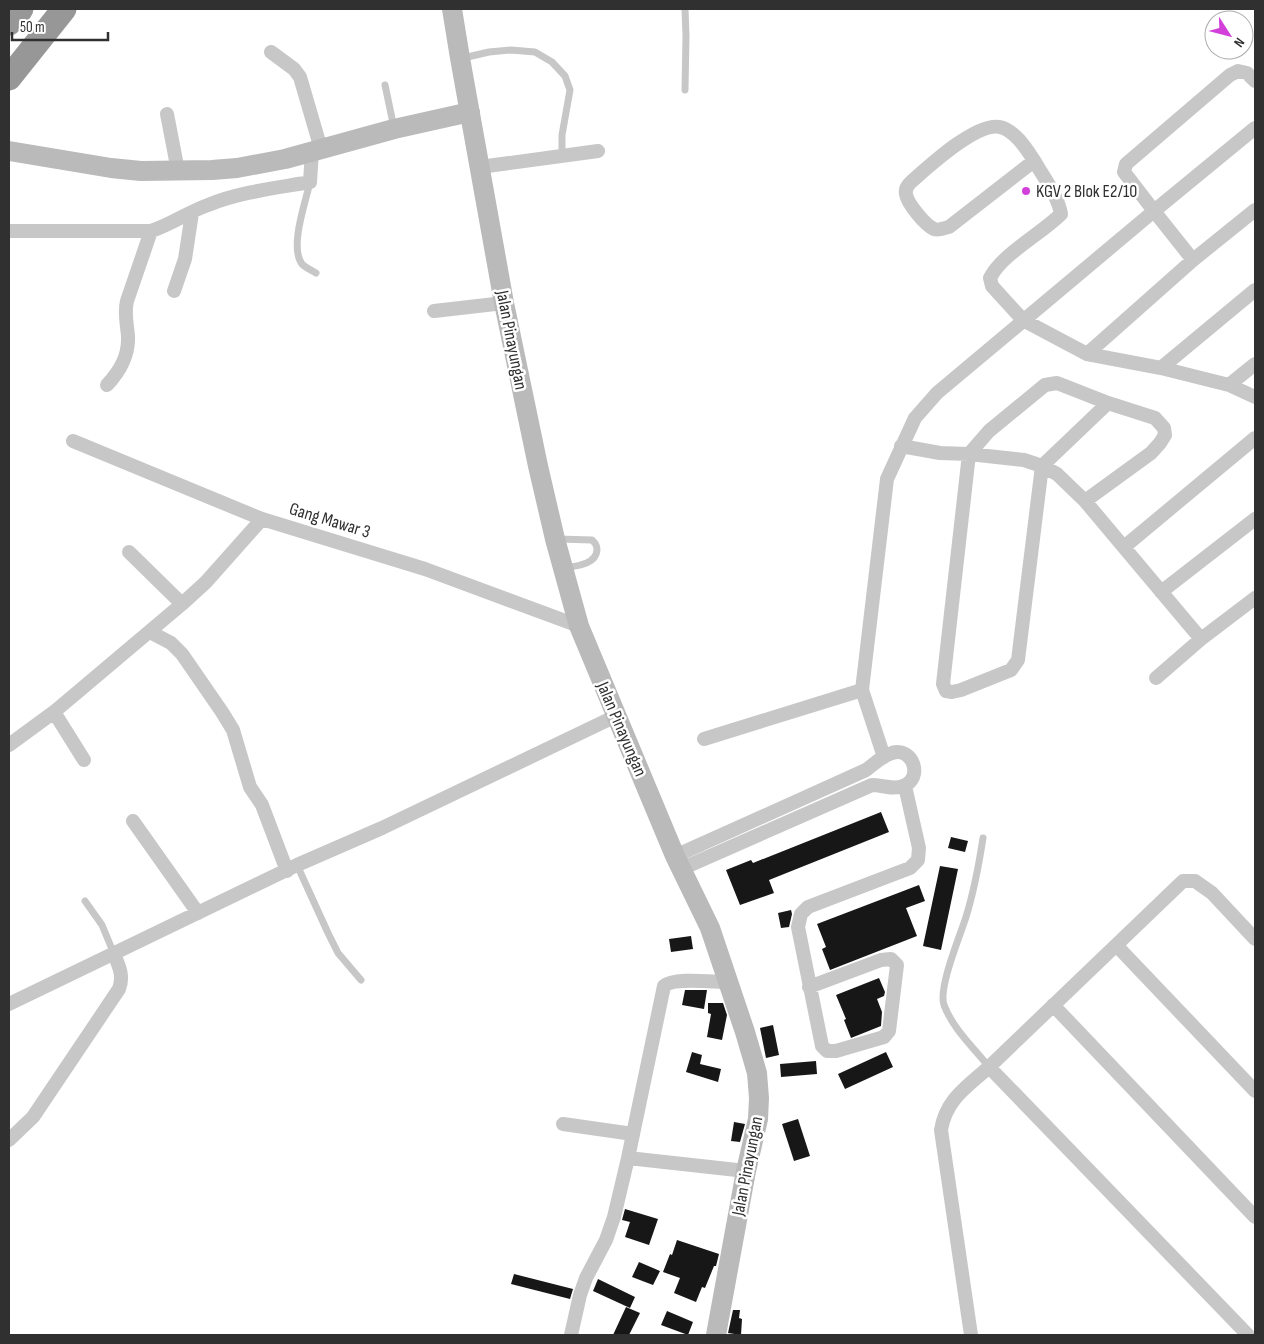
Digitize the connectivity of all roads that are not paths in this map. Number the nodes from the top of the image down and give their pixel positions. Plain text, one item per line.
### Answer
1 (21, 9) edge
2 (64, 9) edge
3 (452, 9) edge
4 (684, 9) edge
5 (9, 23) edge
6 (271, 52) dead end
7 (460, 58) junction
8 (9, 78) edge
9 (1255, 80) edge
10 (385, 85) dead end
11 (685, 90) dead end
12 (470, 112) junction
13 (166, 114) dead end
14 (1255, 128) edge
15 (394, 129) junction
16 (317, 150) junction
17 (598, 151) dead end
18 (17, 152) edge
19 (562, 156) junction
20 (1034, 161) junction
21 (480, 167) junction
22 (178, 171) junction
23 (310, 182) junction
24 (1255, 210) edge
25 (1154, 211) junction
26 (192, 213) junction
27 (151, 230) junction
28 (9, 231) edge
29 (1193, 260) junction
30 (316, 273) dead end
31 (1255, 290) edge
32 (174, 291) dead end
33 (504, 303) junction
34 (434, 311) dead end
35 (1024, 320) junction
36 (1086, 354) junction
37 (1255, 364) edge
38 (1161, 368) junction
39 (107, 385) dead end
40 (1229, 385) junction
41 (1255, 397) edge
42 (1108, 403) junction
43 (1255, 438) edge
44 (73, 440) dead end
45 (901, 446) junction
46 (969, 454) junction
47 (1042, 466) junction
48 (1085, 501) junction
49 (262, 519) junction
50 (1255, 519) edge
51 (555, 539) junction
52 (1124, 546) junction
53 (130, 552) dead end
54 (563, 568) junction
55 (1161, 592) junction
56 (1255, 598) edge
57 (182, 604) junction
58 (579, 626) junction
59 (150, 632) junction
60 (1201, 639) junction
61 (1156, 678) dead end
62 (862, 690) junction
63 (54, 712) junction
64 (616, 716) junction
65 (704, 739) dead end
66 (9, 745) edge
67 (884, 757) junction
68 (84, 760) dead end
69 (857, 774) junction
70 (905, 786) junction
71 (863, 788) junction
72 (133, 821) dead end
73 (983, 838) dead end
74 (678, 863) junction
75 (292, 868) junction
76 (86, 901) dead end
77 (198, 913) junction
78 (1255, 939) edge
79 (1116, 945) junction
80 (114, 954) junction
81 (361, 980) dead end
82 (727, 982) junction
83 (809, 987) junction
84 (9, 1004) edge
85 (1053, 1005) junction
86 (989, 1068) junction
87 (1255, 1091) edge
88 (564, 1124) dead end
89 (633, 1134) junction
90 (9, 1140) edge
91 (628, 1158) junction
92 (746, 1171) junction
93 (1255, 1217) edge
94 (571, 1335) edge
95 (716, 1335) edge
96 (971, 1335) edge
97 (1248, 1335) edge

1 - 5 highway
2 - 8 highway
3 - 7 main road, Jalan Pinayungan
4 - 11 lane
6 - 16 street
7 - 12 main road, Jalan Pinayungan
7 - 19 lane
9 - 25 street
10 - 15 lane
12 - 15 main road
12 - 21 main road, Jalan Pinayungan
13 - 22 street
14 - 25 street
15 - 16 main road
16 - 22 main road
16 - 23 street
17 - 19 street
18 - 22 main road
19 - 21 street
20 - 20 street
20 - 35 street
21 - 33 main road, Jalan Pinayungan
23 - 26 street
23 - 30 lane
24 - 29 street
25 - 29 street
25 - 35 street
26 - 27 street
26 - 32 street
27 - 28 street
27 - 39 street
29 - 36 street
31 - 38 street
33 - 34 street
33 - 51 main road, Jalan Pinayungan
35 - 36 street
35 - 45 street
36 - 38 street
37 - 40 street
38 - 40 street
40 - 41 street
42 - 46 street
42 - 47 street
42 - 48 street
43 - 52 street
44 - 49 street, Gang Mawar 3
45 - 46 street
45 - 62 street
46 - 47 street
46 - 47 street
47 - 48 street
48 - 52 street
49 - 57 street
49 - 58 street, Gang Mawar 3
50 - 55 street
51 - 54 main road, Jalan Pinayungan
51 - 54 lane
52 - 55 street
53 - 57 street
54 - 58 main road, Jalan Pinayungan
55 - 60 street
56 - 60 street
57 - 59 street
58 - 64 main road, Jalan Pinayungan
59 - 63 street
59 - 75 street
60 - 61 street
62 - 65 street
62 - 67 street
63 - 66 street
63 - 68 street
64 - 74 main road, Jalan Pinayungan
64 - 75 street
67 - 69 street
67 - 70 street
69 - 71 street
69 - 74 street
70 - 71 street
70 - 83 street
71 - 74 street
72 - 77 street
73 - 86 lane
74 - 82 main road, Jalan Pinayungan
75 - 77 street
75 - 81 lane
76 - 80 lane
77 - 80 street
78 - 79 street
79 - 85 street
79 - 87 street
80 - 84 street
80 - 90 street
82 - 89 street
82 - 92 main road, Jalan Pinayungan
83 - 83 street
85 - 86 street
85 - 93 street
86 - 96 street
86 - 97 street
88 - 89 street
89 - 91 street
91 - 92 street
91 - 94 street
92 - 95 main road, Jalan Pinayungan

